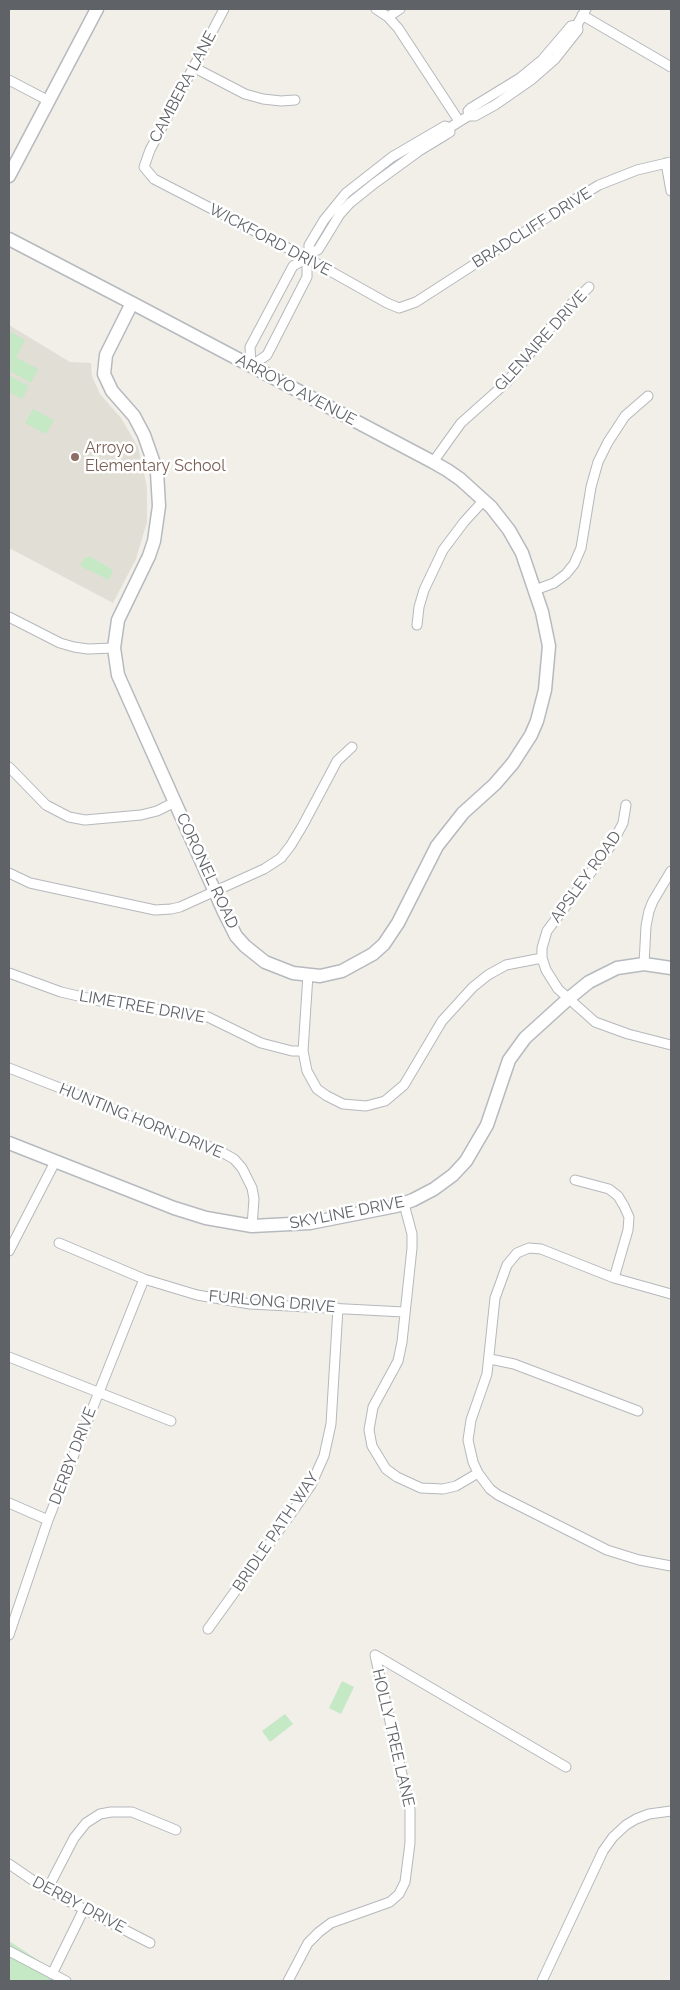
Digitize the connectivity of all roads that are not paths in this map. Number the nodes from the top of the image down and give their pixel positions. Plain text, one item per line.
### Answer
1 (97, 9) edge
2 (224, 9) edge
3 (376, 9) edge
4 (400, 9) edge
5 (584, 12) edge
6 (388, 17) junction
7 (194, 67) junction
8 (671, 68) edge
9 (9, 80) edge
10 (295, 100) dead end
11 (49, 101) junction
12 (459, 121) junction
13 (669, 163) edge
14 (144, 167) joint
15 (9, 176) edge
16 (671, 191) edge
17 (9, 239) edge
18 (309, 255) junction
19 (589, 287) dead end
20 (132, 304) junction
21 (399, 308) joint
22 (251, 366) junction
23 (648, 396) dead end
24 (433, 462) junction
25 (484, 500) junction
26 (535, 590) junction
27 (9, 616) edge
28 (418, 625) dead end
29 (114, 648) junction
30 (352, 747) dead end
31 (9, 767) edge
32 (175, 802) junction
33 (626, 806) dead end
34 (671, 871) edge
35 (9, 872) edge
36 (215, 892) junction
37 (542, 958) junction
38 (644, 964) junction
39 (671, 968) edge
40 (9, 973) edge
41 (308, 975) junction
42 (568, 999) junction
43 (671, 1045) edge
44 (303, 1051) junction
45 (9, 1068) edge
46 (9, 1143) edge
47 (55, 1162) junction
48 (575, 1180) dead end
49 (404, 1204) junction
50 (252, 1226) junction
51 (58, 1243) dead end
52 (9, 1251) edge
53 (144, 1278) junction
54 (614, 1278) junction
55 (671, 1294) edge
56 (338, 1308) junction
57 (404, 1312) junction
58 (9, 1357) edge
59 (490, 1358) junction
60 (98, 1392) junction
61 (638, 1411) dead end
62 (171, 1421) dead end
63 (478, 1473) junction
64 (9, 1503) edge
65 (48, 1520) junction
66 (671, 1566) edge
67 (208, 1629) dead end
68 (9, 1635) edge
69 (566, 1767) dead end
70 (671, 1811) edge
71 (176, 1830) dead end
72 (9, 1864) edge
73 (47, 1890) junction
74 (84, 1909) junction
75 (150, 1943) dead end
76 (9, 1951) edge
77 (52, 1974) junction
78 (66, 1981) edge
79 (288, 1981) edge
80 (542, 1981) edge

1 - 11 street
2 - 7 street, CAMBERA LANE
3 - 6 street
4 - 6 street
5 - 8 street
5 - 12 street
6 - 12 street
7 - 10 street
7 - 14 street, CAMBERA LANE
9 - 11 street
11 - 15 street
12 - 18 street
13 - 16 street
13 - 21 street, BRADCLIFF DRIVE
14 - 18 street, WICKFORD DRIVE
17 - 20 street, ARROYO AVENUE
18 - 21 street, WICKFORD DRIVE
18 - 22 street
18 - 22 street
19 - 24 street, GLENAIRE DRIVE
20 - 22 street, ARROYO AVENUE
20 - 29 street, CORONEL ROAD
22 - 24 street, ARROYO AVENUE
23 - 26 street
24 - 25 street, ARROYO AVENUE
25 - 26 street, ARROYO AVENUE
25 - 28 street
26 - 41 street, CORONEL ROAD
27 - 29 street
29 - 32 street, CORONEL ROAD
30 - 36 street
31 - 32 street
32 - 36 street, CORONEL ROAD
33 - 37 street, APSLEY ROAD
34 - 38 street
35 - 36 street
36 - 41 street, CORONEL ROAD
37 - 42 street
37 - 44 street
38 - 39 street, SKYLINE DRIVE
38 - 42 street, SKYLINE DRIVE
40 - 44 street, LIMETREE DRIVE
41 - 44 street
42 - 43 street
42 - 49 street, SKYLINE DRIVE
45 - 50 street, HUNTING HORN DRIVE
46 - 47 street, SKYLINE DRIVE
47 - 50 street, SKYLINE DRIVE
47 - 52 street
48 - 54 street
49 - 50 street, SKYLINE DRIVE
49 - 57 street
51 - 53 street, FURLONG DRIVE
53 - 56 street, FURLONG DRIVE
53 - 60 street, DERBY DRIVE
54 - 55 street
54 - 59 street
56 - 57 street, FURLONG DRIVE
56 - 67 street, BRIDLE PATH WAY
57 - 63 street
58 - 60 street
59 - 61 street
59 - 63 street
60 - 62 street
60 - 65 street, DERBY DRIVE
63 - 66 street
64 - 65 street
65 - 68 street, DERBY DRIVE
69 - 79 street, HOLLY TREE LANE
70 - 80 street
71 - 73 street
72 - 73 street, DERBY DRIVE
73 - 74 street, DERBY DRIVE
74 - 75 street, DERBY DRIVE
74 - 77 street
76 - 77 street
77 - 78 street

